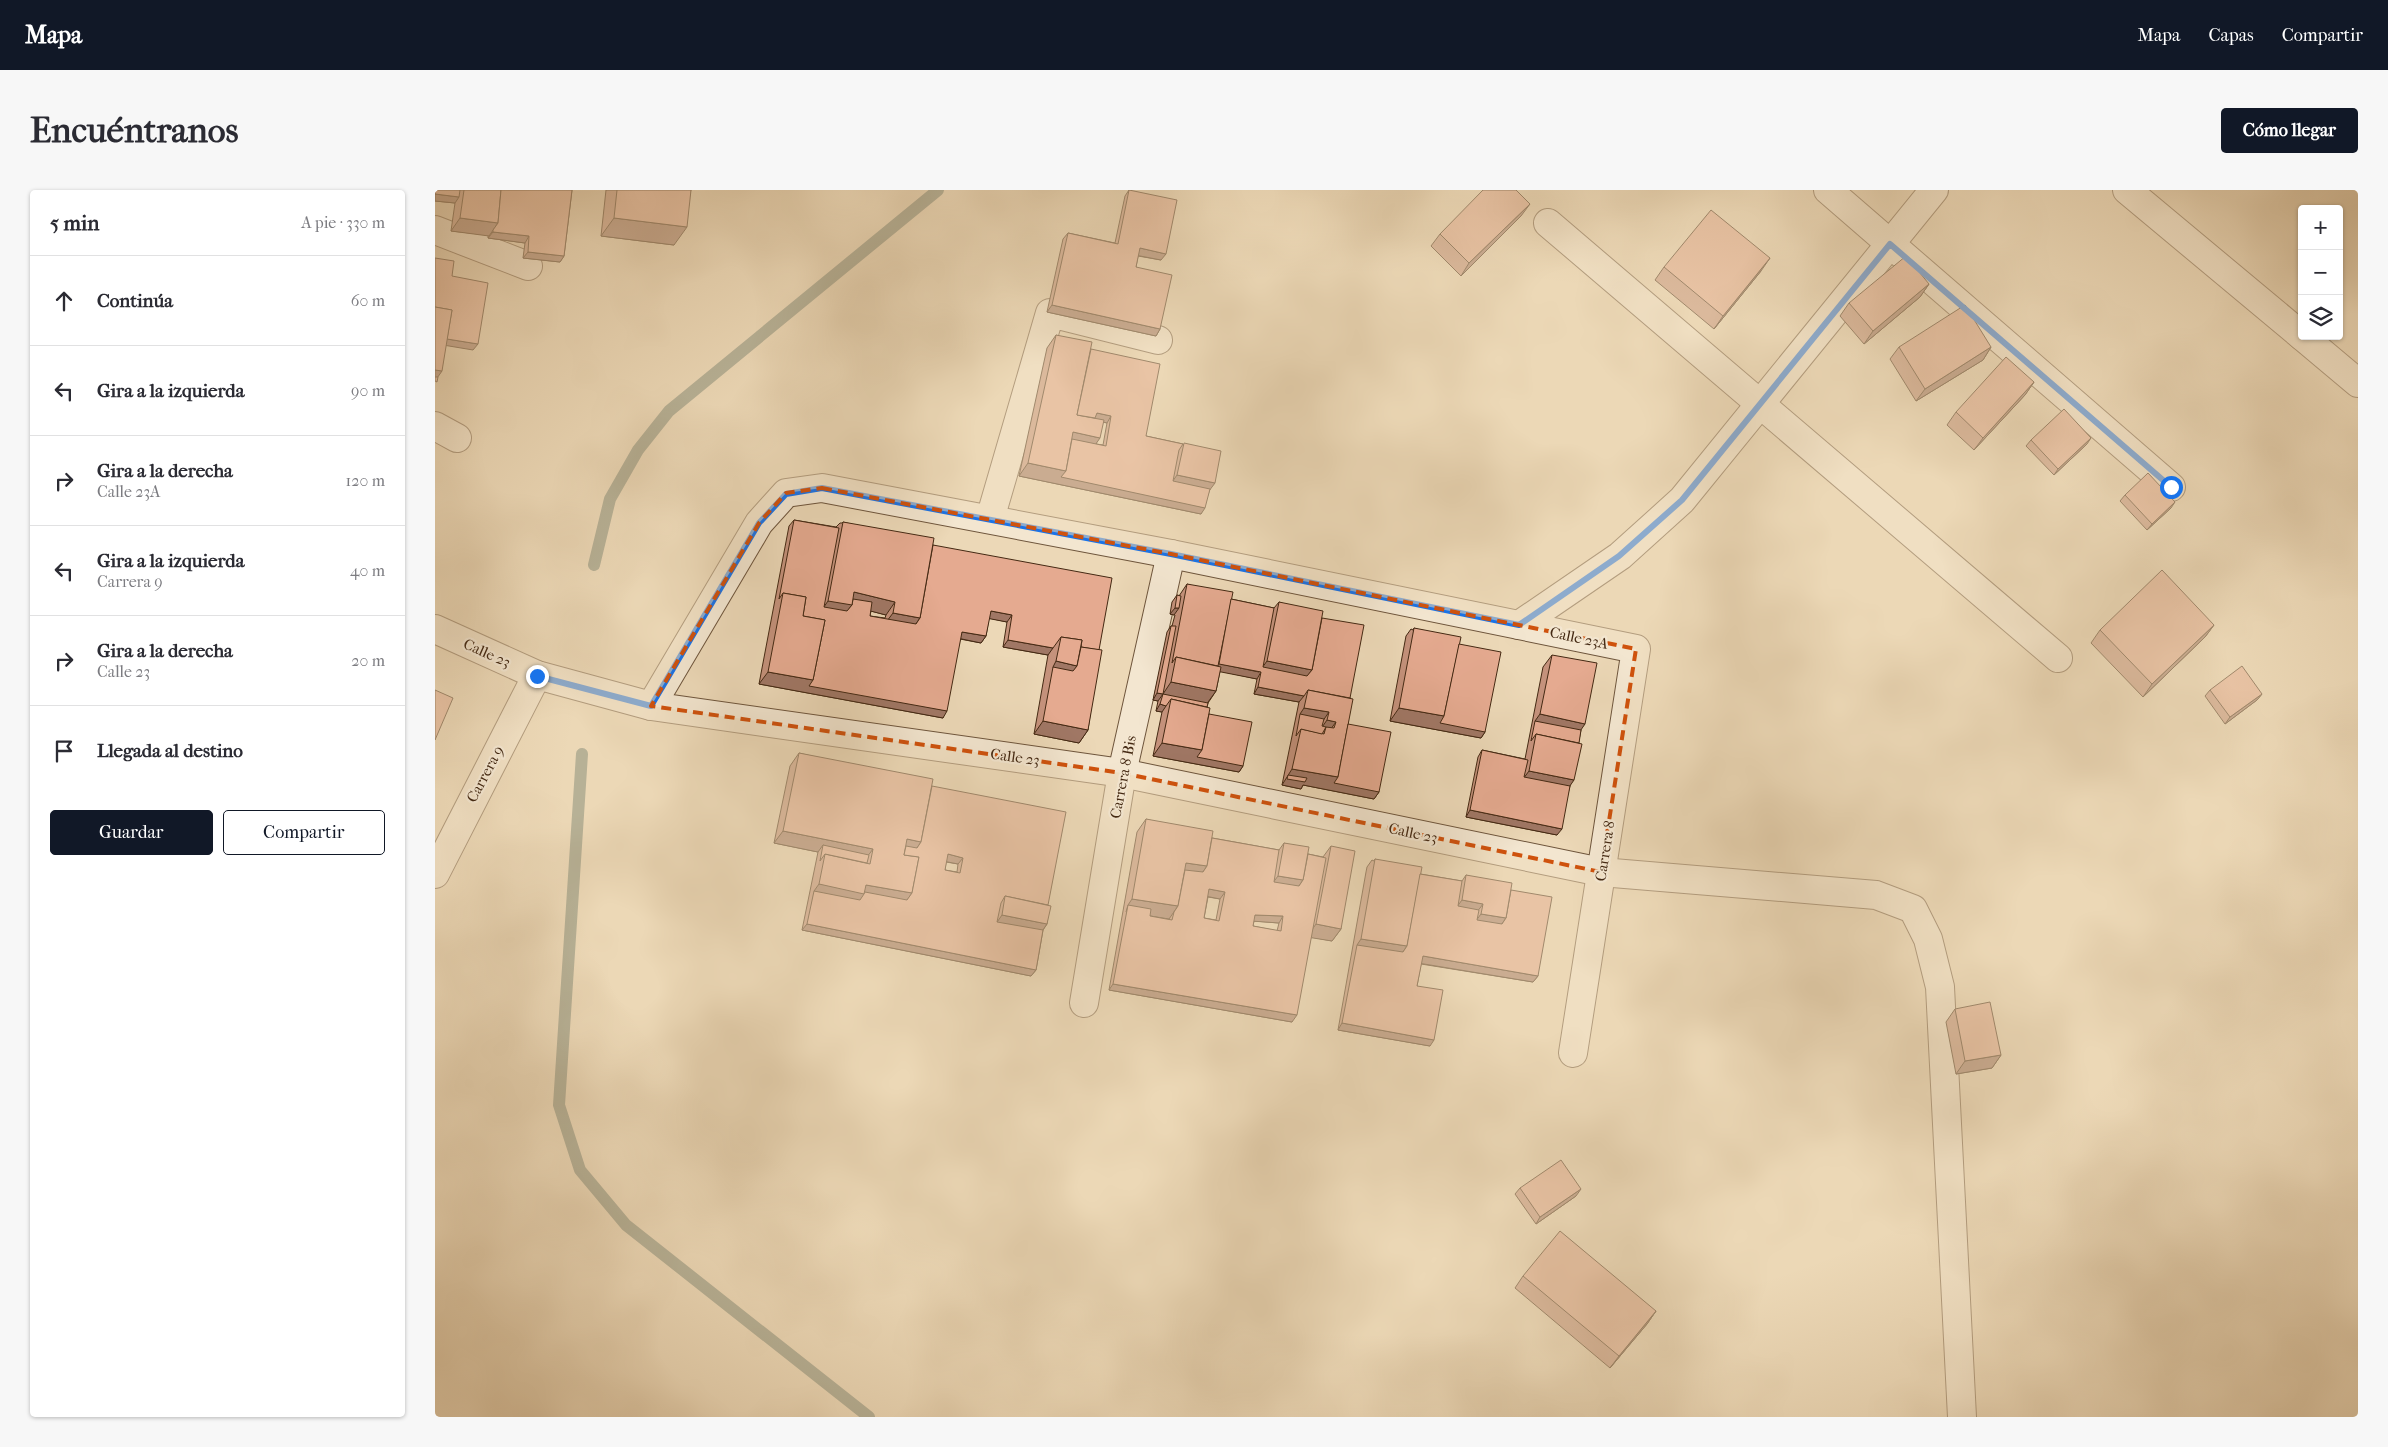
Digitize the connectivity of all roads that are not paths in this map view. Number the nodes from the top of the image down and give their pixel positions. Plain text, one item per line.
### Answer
1 (1828, 190) edge
2 (1934, 190) edge
3 (2127, 190) edge
4 (1548, 223) dead end
5 (435, 230) edge
6 (1890, 244) junction
7 (529, 266) dead end
8 (2298, 333) edge
9 (1158, 340) edge
10 (2307, 340) edge
11 (2358, 383) edge
12 (1760, 404) junction
13 (2171, 487) dead end
14 (990, 519) junction
15 (1171, 554) junction
16 (1519, 625) junction
17 (435, 629) edge
18 (1636, 649) joint
19 (2058, 658) dead end
20 (537, 676) junction
21 (651, 706) junction
22 (1122, 772) junction
23 (438, 859) edge
24 (1601, 872) junction
25 (1084, 1003) dead end
26 (1573, 1053) dead end
27 (1962, 1417) edge

1 - 6 street
2 - 6 street
3 - 8 street
4 - 12 street
5 - 7 street
6 - 12 street
6 - 13 street
9 - 14 street
10 - 11 street
12 - 16 street
12 - 19 street
14 - 15 street, Calle 23A
14 - 21 street, Calle 23A
15 - 16 street, Calle 23A
15 - 22 street, Carrera 8 Bis
16 - 18 street, Calle 23A
17 - 20 street, Calle 23
18 - 24 street, Carrera 8
20 - 21 street, Calle 23
20 - 23 street, Carrera 9
21 - 22 street, Calle 23
22 - 24 street, Calle 23
22 - 25 street, Carrera 8 Bis
24 - 26 street, Carrera 8
24 - 27 street, Calle 23

